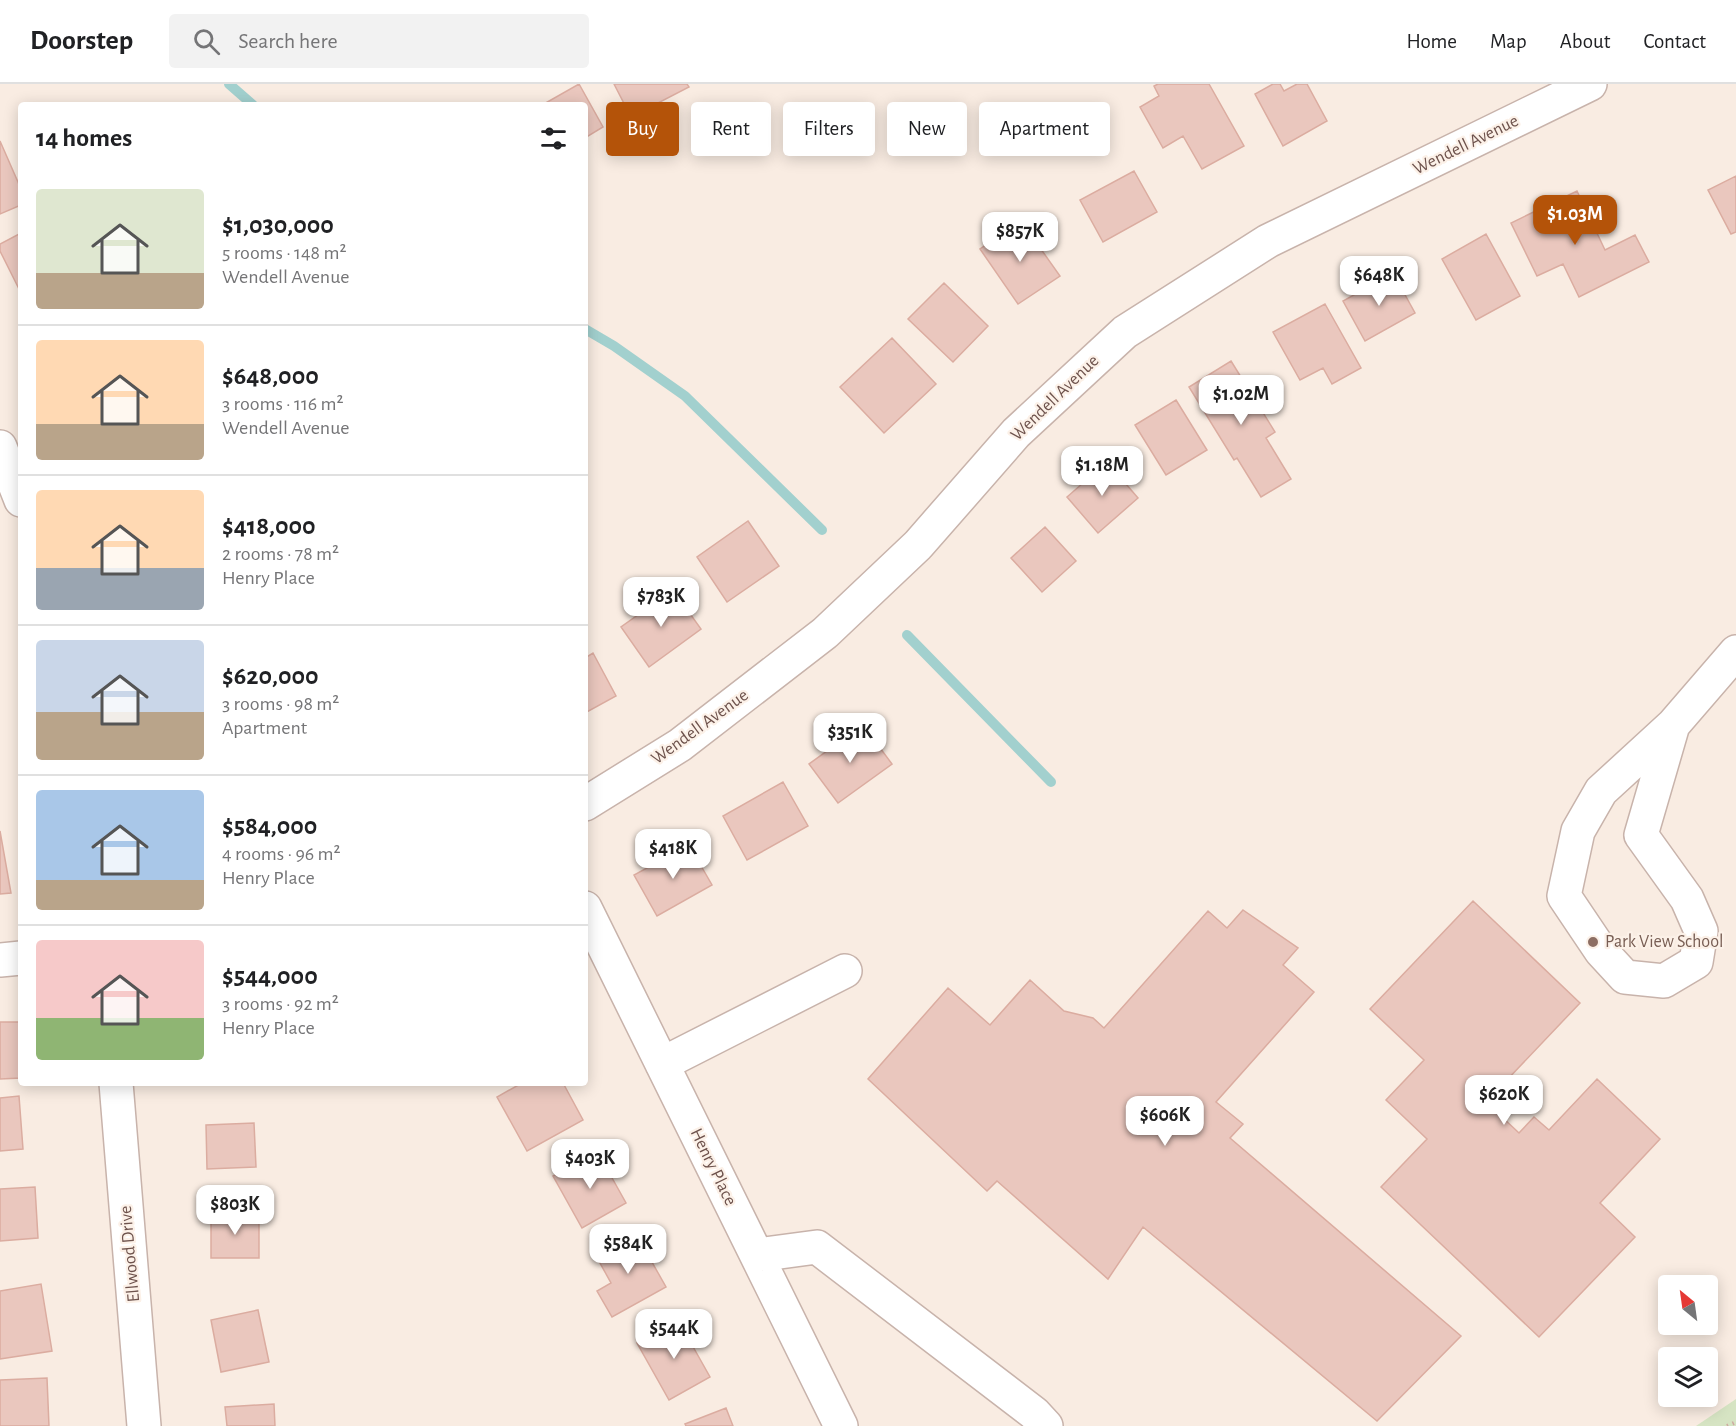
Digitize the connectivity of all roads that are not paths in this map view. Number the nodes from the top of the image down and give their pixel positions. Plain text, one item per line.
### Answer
1 (1590, 84) edge
2 (0, 447) edge
3 (18, 492) edge
4 (1736, 652) edge
5 (1674, 725) junction
6 (588, 802) edge
7 (588, 914) edge
8 (18, 958) edge
9 (0, 960) edge
10 (845, 971) dead end
11 (662, 1064) junction
12 (116, 1086) edge
13 (757, 1255) junction
14 (144, 1426) edge
15 (842, 1426) edge
16 (1046, 1426) edge

1 - 6 street, Wendell Avenue
2 - 3 street
4 - 5 street
5 - 5 street
7 - 11 street, Henry Place
8 - 9 street
10 - 11 street
11 - 13 street, Henry Place
12 - 14 street, Ellwood Drive
13 - 15 street, Henry Place
13 - 16 street

